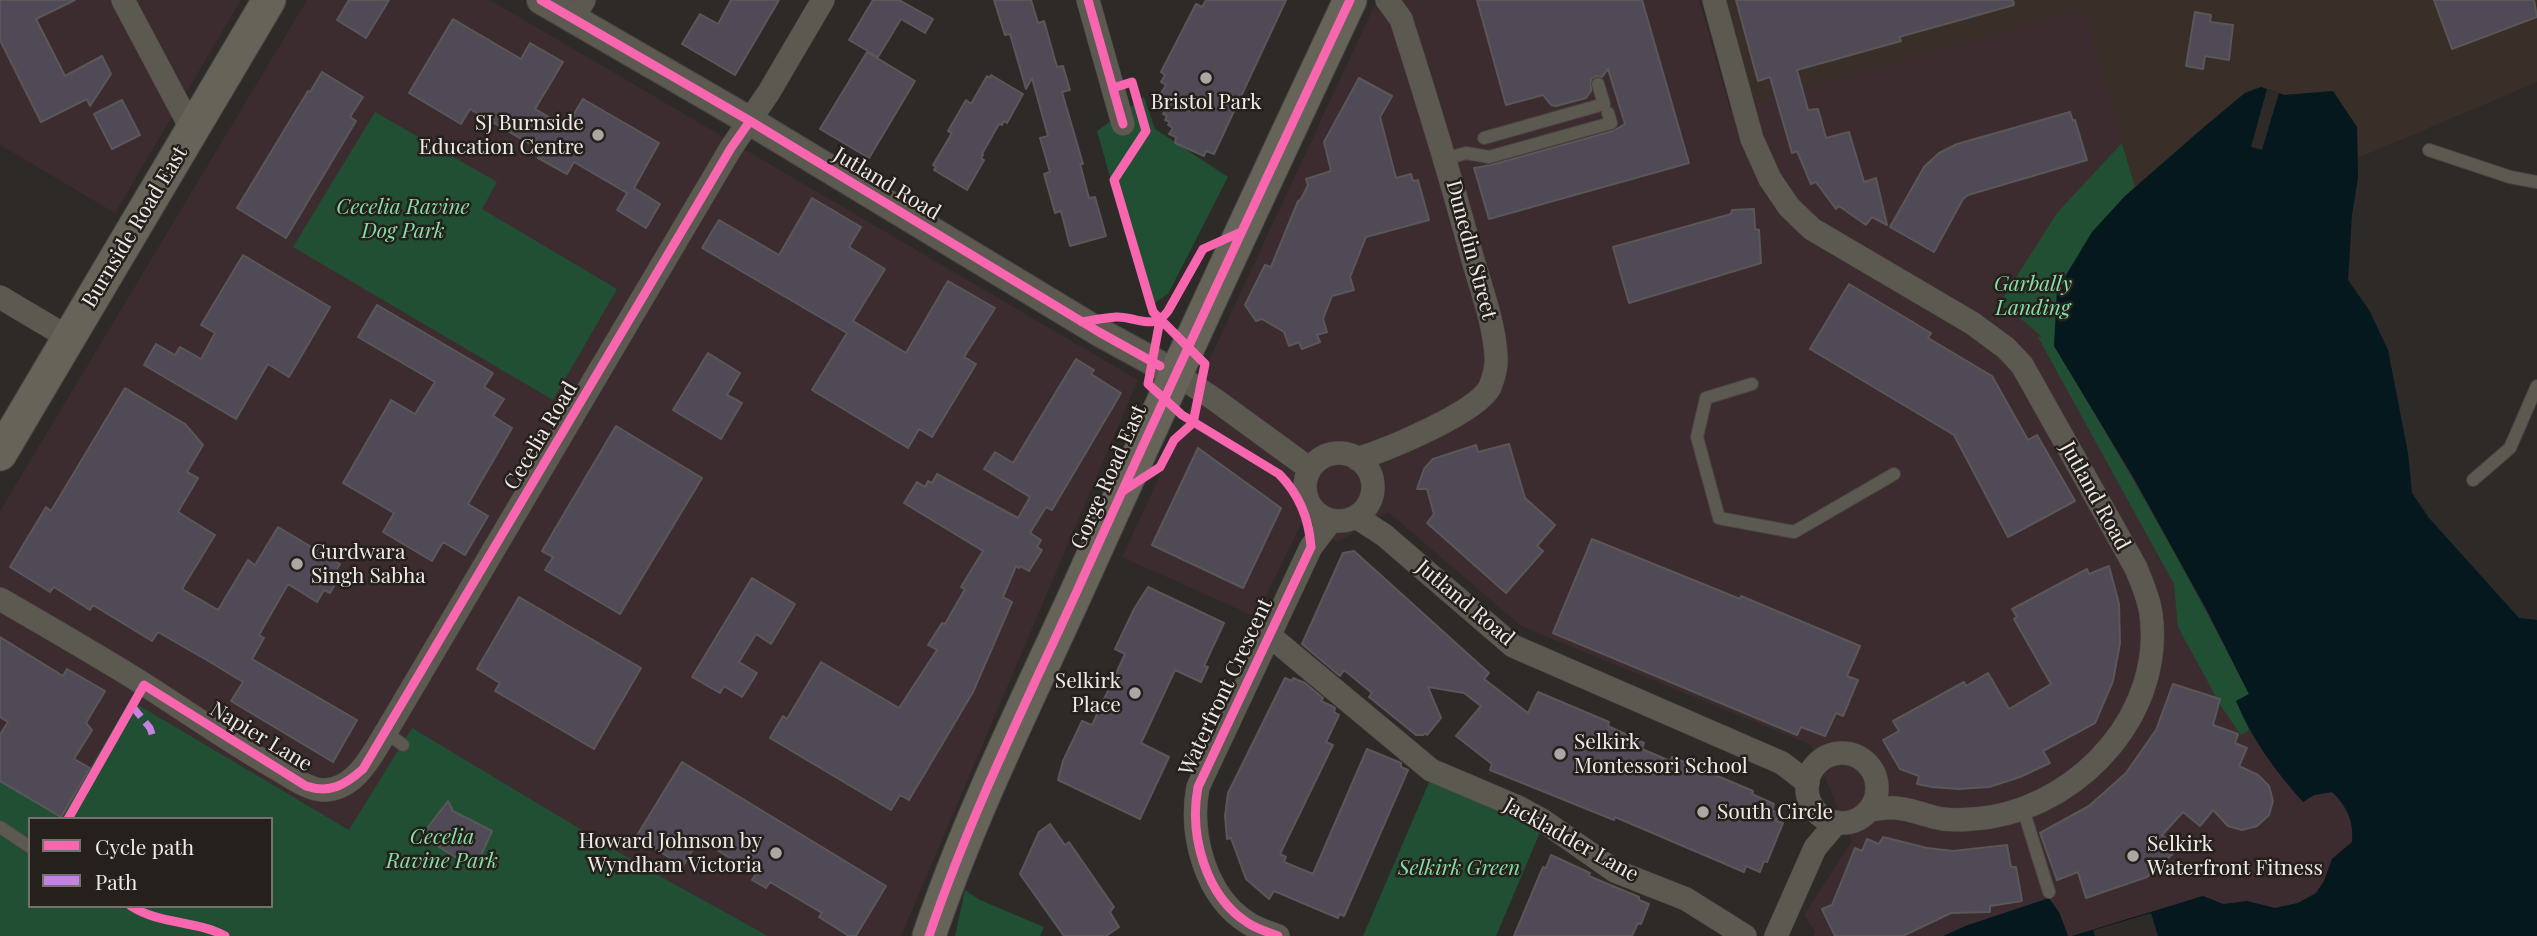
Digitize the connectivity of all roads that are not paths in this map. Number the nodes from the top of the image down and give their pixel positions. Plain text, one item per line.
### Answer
1 (123, 0) edge
2 (269, 0) edge
3 (541, 0) edge
4 (824, 0) edge
5 (1088, 0) edge
6 (1350, 0) edge
7 (1387, 0) edge
8 (1714, 0) edge
9 (578, 9) edge
10 (1598, 84) dead end
11 (1608, 113) dead end
12 (750, 121) junction
13 (1123, 124) dead end
14 (192, 130) junction
15 (1484, 138) dead end
16 (2429, 150) dead end
17 (1456, 156) junction
18 (2537, 182) edge
19 (0, 297) edge
20 (69, 338) junction
21 (1176, 374) junction
22 (1752, 384) dead end
23 (2537, 386) edge
24 (0, 454) edge
25 (1363, 466) junction
26 (1310, 469) junction
27 (1894, 474) dead end
28 (2473, 480) dead end
29 (1362, 511) junction
30 (1331, 521) junction
31 (0, 599) edge
32 (1270, 636) junction
33 (363, 769) joint
34 (1812, 774) junction
35 (1873, 801) junction
36 (2023, 809) junction
37 (1828, 818) junction
38 (0, 827) edge
39 (28, 846) edge
40 (2049, 892) dead end
41 (929, 936) edge
42 (1278, 936) edge
43 (1745, 936) edge
44 (1776, 936) edge

1 - 14 street
2 - 14 main road, Burnside Road East
3 - 9 street, Jutland Road
4 - 12 street, Cecelia Road
5 - 13 street
6 - 21 main road, Gorge Road East
7 - 17 street, Dunedin Street
8 - 36 street, Jutland Road
9 - 12 street, Jutland Road
10 - 15 lane
11 - 17 lane
12 - 21 street, Jutland Road
12 - 33 street, Cecelia Road
14 - 20 main road, Burnside Road East
16 - 18 lane
17 - 25 street, Dunedin Street
19 - 20 street
20 - 24 main road, Burnside Road East
21 - 26 street, Jutland Road
21 - 41 main road, Gorge Road East
22 - 27 lane
23 - 28 lane
25 - 26 street
25 - 29 street
26 - 30 street
29 - 30 street
29 - 34 street, Jutland Road
30 - 32 street, Waterfront Crescent
31 - 33 street, Napier Lane
32 - 42 street, Waterfront Crescent
32 - 43 street, Jackladder Lane
34 - 35 street
34 - 37 street
35 - 36 street, Jutland Road
35 - 37 street
36 - 40 lane
37 - 44 street
38 - 39 lane

